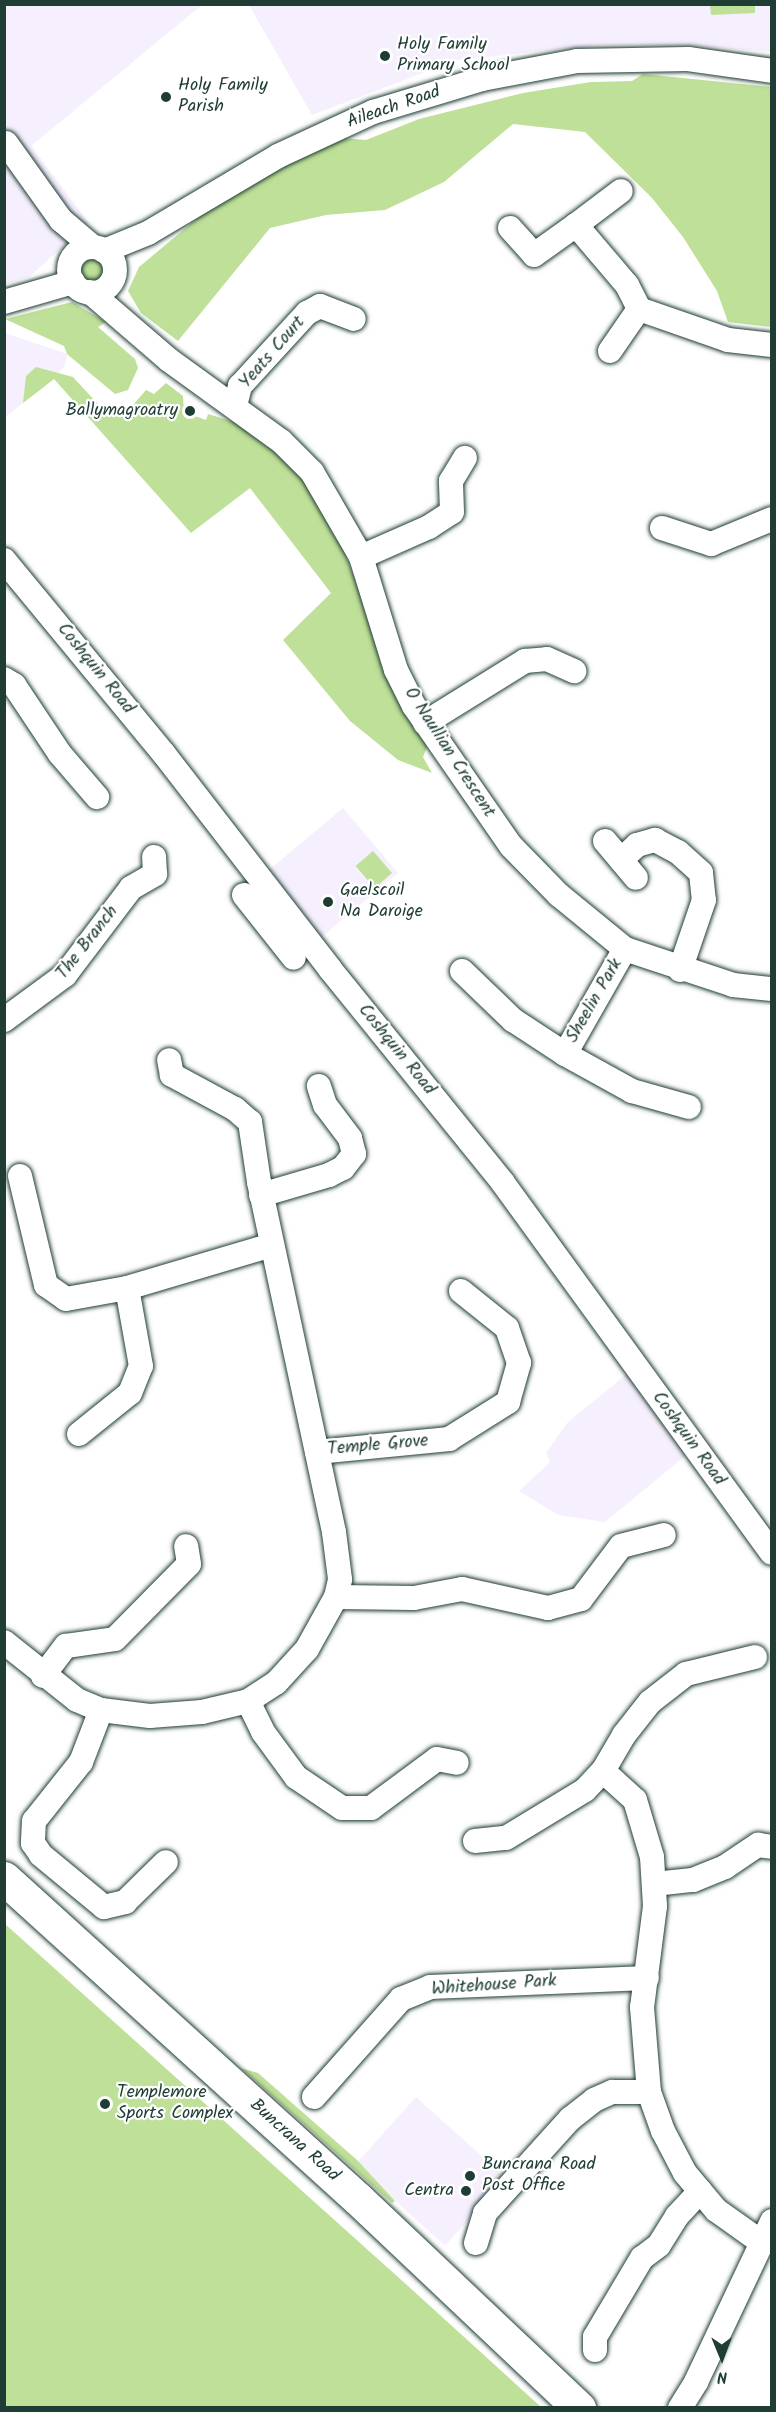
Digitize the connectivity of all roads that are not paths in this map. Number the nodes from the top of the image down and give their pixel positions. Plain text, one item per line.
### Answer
1 (771, 71) edge
2 (6, 143) edge
3 (621, 191) dead end
4 (61, 220) junction
5 (576, 225) junction
6 (510, 228) dead end
7 (106, 262) junction
8 (78, 279) junction
9 (4, 302) edge
10 (639, 309) junction
11 (354, 319) dead end
12 (147, 340) junction
13 (771, 345) edge
14 (610, 351) dead end
15 (235, 406) junction
16 (465, 458) dead end
17 (771, 519) edge
18 (662, 528) dead end
19 (362, 557) junction
20 (4, 560) edge
21 (574, 671) dead end
22 (4, 679) edge
23 (425, 723) junction
24 (97, 797) dead end
25 (605, 841) dead end
26 (154, 857) dead end
27 (621, 860) junction
28 (636, 878) dead end
29 (244, 895) dead end
30 (273, 913) junction
31 (625, 949) junction
32 (294, 958) dead end
33 (680, 970) junction
34 (462, 971) dead end
35 (771, 989) edge
36 (4, 1020) edge
37 (565, 1054) junction
38 (169, 1060) dead end
39 (319, 1086) dead end
40 (689, 1107) dead end
41 (20, 1176) dead end
42 (261, 1195) junction
43 (272, 1245) junction
44 (127, 1288) junction
45 (461, 1291) dead end
46 (79, 1434) dead end
47 (317, 1452) junction
48 (664, 1535) dead end
49 (186, 1546) dead end
50 (771, 1552) edge
51 (336, 1597) junction
52 (4, 1642) edge
53 (755, 1656) dead end
54 (44, 1676) junction
55 (248, 1701) junction
56 (101, 1710) junction
57 (457, 1763) dead end
58 (603, 1771) junction
59 (475, 1841) dead end
60 (771, 1847) edge
61 (166, 1862) dead end
62 (4, 1878) edge
63 (654, 1884) junction
64 (647, 1978) junction
65 (649, 2092) junction
66 (314, 2097) dead end
67 (700, 2191) junction
68 (771, 2220) edge
69 (761, 2242) junction
70 (476, 2243) dead end
71 (595, 2350) dead end
72 (579, 2408) edge
73 (680, 2408) edge

1 - 7 street, Aileach Road
2 - 4 street
3 - 5 street
4 - 7 street, O Naullian Crescent
4 - 8 street
5 - 6 street
5 - 10 street
7 - 8 street
7 - 8 street
7 - 12 street, O Naullian Crescent
8 - 9 street
8 - 12 street, O Naullian Crescent
10 - 13 street
10 - 14 street
11 - 15 street, Yeats Court
12 - 15 street, O Naullian Crescent
15 - 19 street, O Naullian Crescent
16 - 19 street
17 - 18 street
19 - 23 street, O Naullian Crescent
20 - 30 street, Coshquin Road
21 - 23 street
22 - 24 street
23 - 31 street, O Naullian Crescent
25 - 27 street
26 - 36 street, The Branch
27 - 28 street
27 - 33 street
29 - 30 street
30 - 32 street
30 - 50 street, Coshquin Road
31 - 33 street, O Naullian Crescent
31 - 37 street, Sheelin Park
33 - 35 street, O Naullian Crescent
34 - 37 street, Sheelin Park
37 - 40 street, Sheelin Park
38 - 42 street, Temple Grove
39 - 42 street
41 - 44 street
42 - 43 street, Temple Grove
43 - 44 street
43 - 47 street, Temple Grove
44 - 46 street
45 - 47 street, Temple Grove
47 - 51 street, Temple Grove
48 - 51 street
49 - 54 street
51 - 55 street, Temple Grove
52 - 54 street, Temple Grove
53 - 58 street
54 - 56 street, Temple Grove
55 - 56 street, Temple Grove
55 - 57 street
56 - 61 street
58 - 59 street
58 - 63 street
60 - 63 street
62 - 72 highway, Buncrana Road
63 - 64 street
64 - 65 street
64 - 66 street, Whitehouse Park
65 - 67 street
65 - 70 street
67 - 69 street
67 - 71 street
68 - 69 street
69 - 73 street

